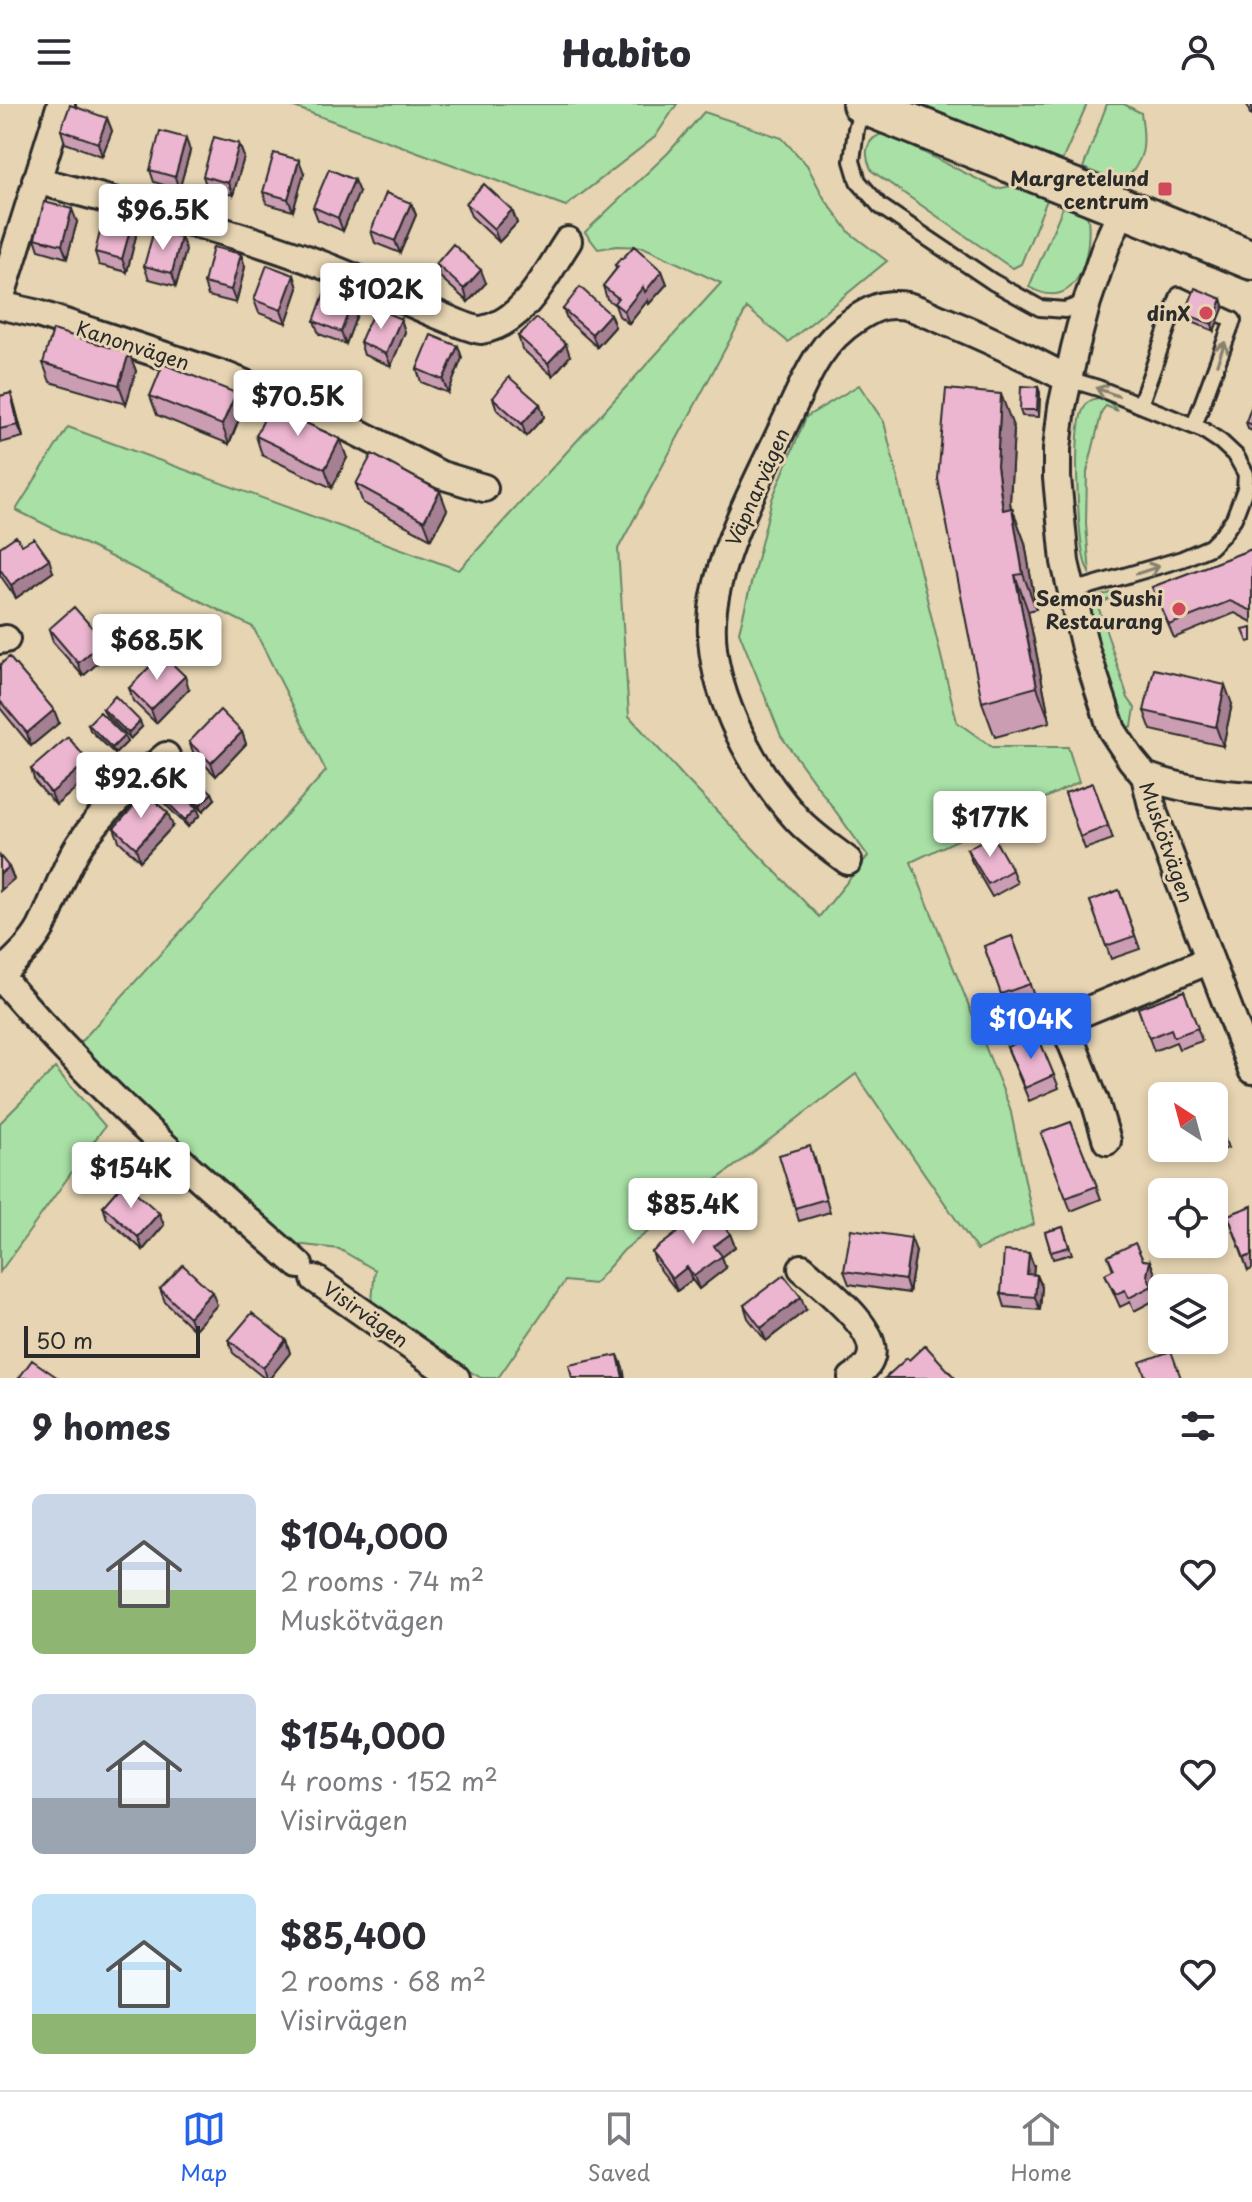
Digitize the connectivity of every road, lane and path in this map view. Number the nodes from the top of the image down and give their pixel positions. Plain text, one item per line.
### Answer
1 (61, 104) edge
2 (863, 104) edge
3 (36, 180) junction
4 (1123, 208) junction
5 (568, 241) dead end
6 (1252, 260) edge
7 (0, 302) edge
8 (1087, 302) junction
9 (1068, 379) junction
10 (1140, 405) junction
11 (1194, 426) junction
12 (484, 488) dead end
13 (1073, 591) junction
14 (166, 756) dead end
15 (1145, 776) junction
16 (1252, 796) edge
17 (848, 861) dead end
18 (1210, 960) junction
19 (0, 975) edge
20 (1252, 1070) edge
21 (1107, 1141) dead end
22 (802, 1268) dead end
23 (456, 1378) edge
24 (852, 1378) edge

1 - 3 street, Kanonvägen
2 - 4 street
2 - 8 lane
3 - 5 street
3 - 7 street, Kanonvägen
4 - 6 street
4 - 8 street, Muskötvägen
7 - 12 street, Kanonvägen
8 - 9 street, Muskötvägen
10 -> 9 lane
9 - 13 street, Muskötvägen
9 - 17 street, Väpnarvägen
10 - 11 lane
11 -> 10 lane
13 -> 11 lane
13 - 15 street, Muskötvägen
14 - 19 street
15 - 16 street
15 - 18 street, Muskötvägen
18 - 20 street, Muskötvägen
18 - 21 street
19 - 23 street, Visirvägen
22 - 24 street

